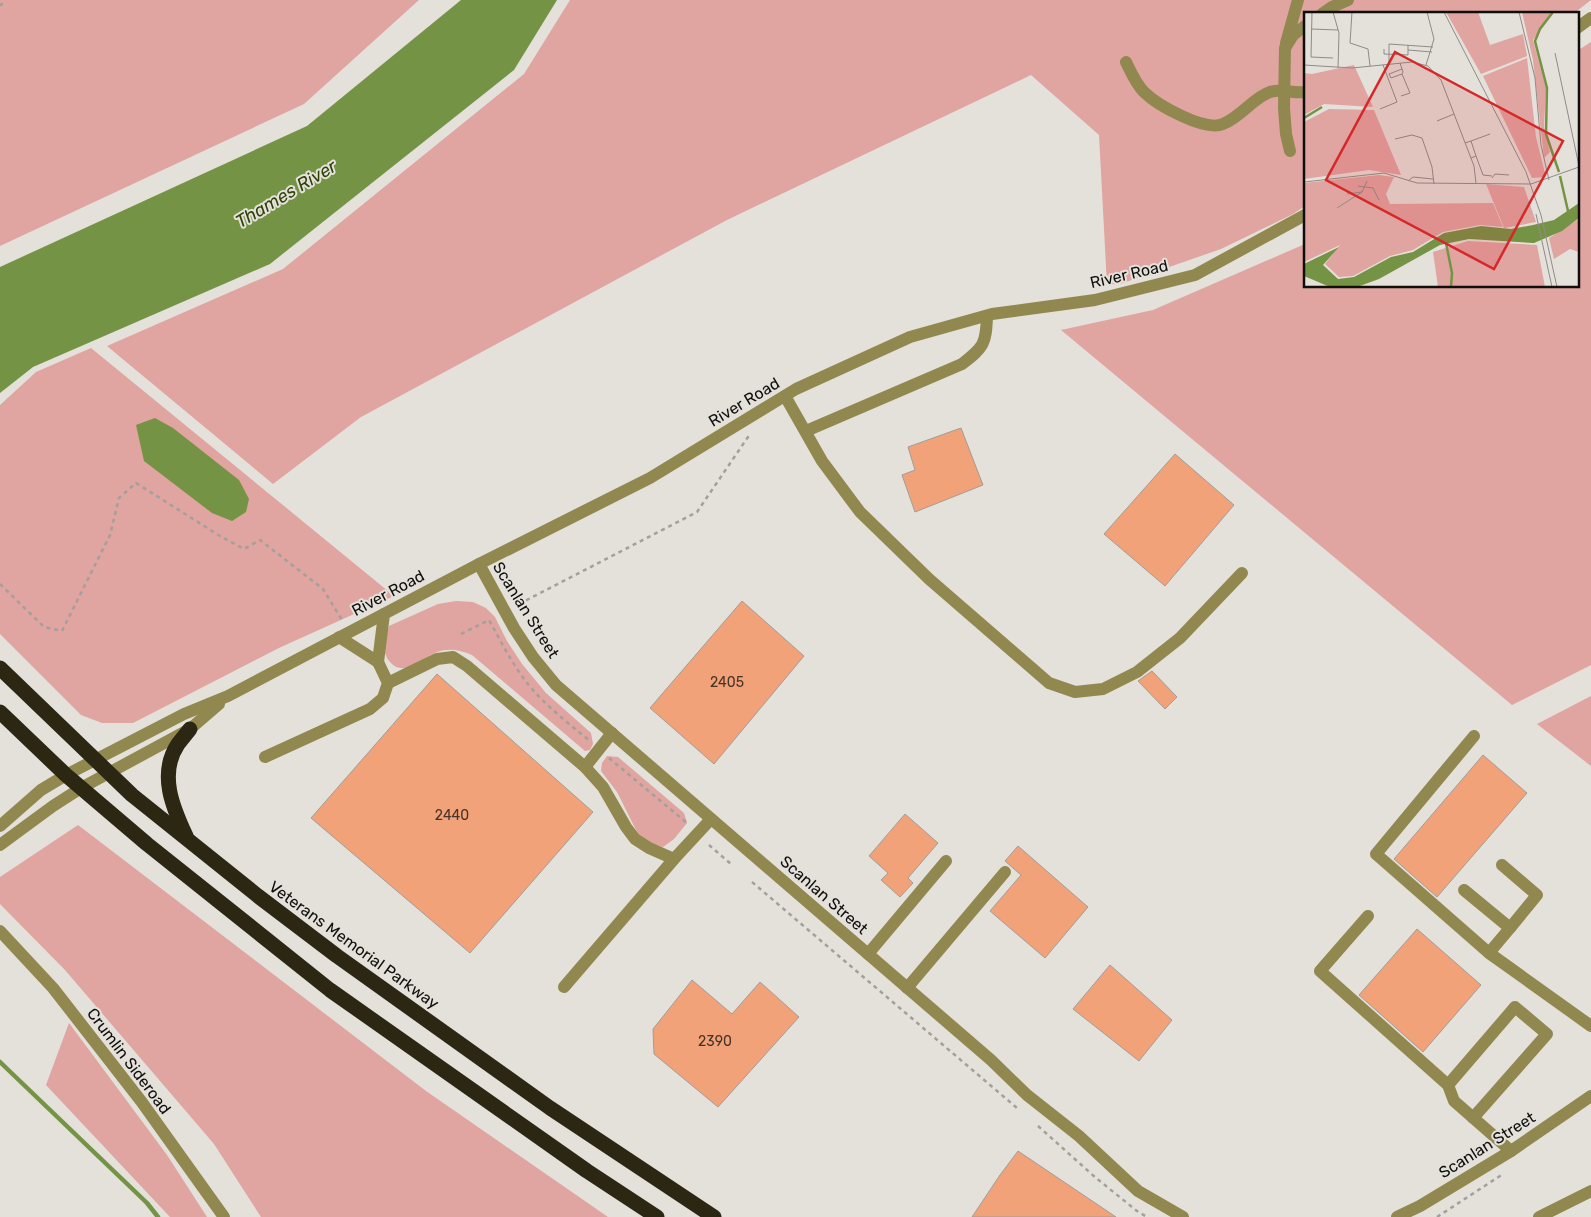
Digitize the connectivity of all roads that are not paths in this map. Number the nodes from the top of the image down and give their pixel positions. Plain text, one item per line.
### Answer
1 (1298, 0) edge
2 (1348, 0) edge
3 (1324, 12) edge
4 (1591, 18) edge
5 (1304, 27) edge
6 (1578, 27) edge
7 (1285, 48) junction
8 (1126, 62) dead end
9 (1284, 92) junction
10 (1304, 92) edge
11 (1290, 151) dead end
12 (1304, 216) edge
13 (987, 316) junction
14 (785, 396) junction
15 (806, 431) junction
16 (479, 564) junction
17 (1242, 573) dead end
18 (384, 614) junction
19 (344, 635) junction
20 (378, 662) junction
21 (0, 668) edge
22 (388, 683) junction
23 (228, 696) junction
24 (0, 712) edge
25 (190, 729) junction
26 (612, 733) junction
27 (1474, 736) dead end
28 (265, 757) dead end
29 (95, 760) junction
30 (585, 767) junction
31 (108, 773) junction
32 (66, 775) junction
33 (81, 788) junction
34 (711, 818) junction
35 (0, 826) edge
36 (188, 840) junction
37 (0, 845) edge
38 (674, 859) junction
39 (946, 861) dead end
40 (1502, 865) dead end
41 (1006, 872) dead end
42 (1464, 890) dead end
43 (1368, 916) dead end
44 (1510, 928) junction
45 (0, 931) edge
46 (1489, 953) junction
47 (868, 954) junction
48 (564, 987) dead end
49 (907, 988) junction
50 (1591, 1026) edge
51 (1448, 1085) junction
52 (1590, 1100) edge
53 (1473, 1118) junction
54 (1510, 1151) junction
55 (1591, 1191) edge
56 (224, 1217) edge
57 (657, 1217) edge
58 (714, 1217) edge
59 (1183, 1217) edge
60 (1397, 1217) edge
61 (1540, 1217) edge

1 - 7 street
2 - 3 street
4 - 6 street
5 - 7 street
7 - 9 street
8 - 9 street
9 - 10 street
9 - 11 street
12 - 13 street, River Road
13 - 14 street, River Road
13 - 15 street
14 - 15 street
14 - 16 street, River Road
15 - 17 street
16 - 18 street, River Road
16 - 26 street, Scanlan Street
18 - 19 street, River Road
18 - 20 street
19 - 20 street
19 - 23 street, River Road
20 - 22 street
21 - 29 highway, Veterans Memorial Parkway
22 - 28 street
22 - 30 street
23 - 25 street, River Road
23 - 29 street, River Road
24 - 32 highway
25 - 31 street, River Road
25 - 36 highway
26 - 30 street
26 - 34 street, Scanlan Street
27 - 46 street
29 - 31 highway, Veterans Memorial Parkway
29 - 32 street, River Road
30 - 38 street
31 - 33 street, River Road
31 - 36 highway, Veterans Memorial Parkway
32 - 33 highway
32 - 35 street, River Road
33 - 37 street, River Road
33 - 57 highway
34 - 38 street
34 - 47 street, Scanlan Street
36 - 58 highway, Veterans Memorial Parkway
38 - 48 street
39 - 47 street
40 - 44 street
41 - 49 street
42 - 44 street
43 - 51 street
44 - 46 street
45 - 56 street, Crumlin Sideroad
46 - 50 street
47 - 49 street, Scanlan Street
49 - 59 street, Scanlan Street
51 - 53 street
51 - 53 street
52 - 54 street, Scanlan Street
53 - 54 street
54 - 60 street, Scanlan Street
55 - 61 street

